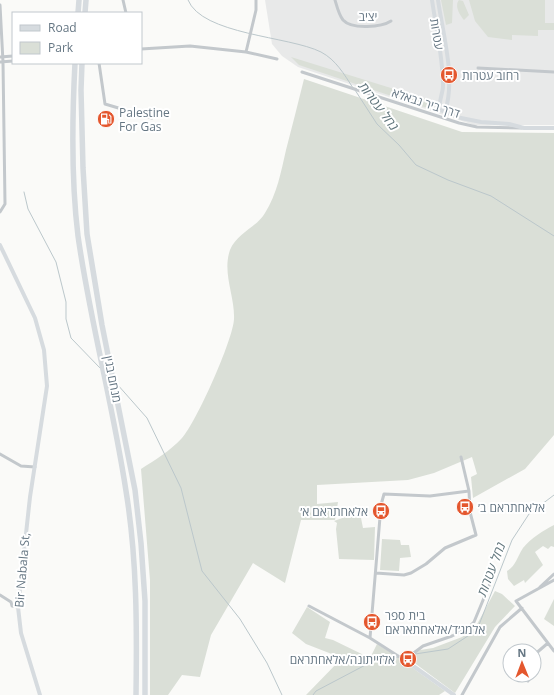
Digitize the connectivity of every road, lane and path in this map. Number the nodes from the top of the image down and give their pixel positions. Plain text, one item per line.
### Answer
1 (79, 0) edge
2 (86, 0) edge
3 (123, 0) edge
4 (256, 0) edge
5 (335, 0) edge
6 (432, 0) edge
7 (438, 0) edge
8 (0, 5) edge
9 (78, 12) edge
10 (85, 12) edge
11 (126, 12) edge
12 (391, 21) dead end
13 (142, 49) edge
14 (246, 52) junction
15 (12, 56) edge
16 (1, 57) edge
17 (277, 59) dead end
18 (12, 60) edge
19 (2, 62) edge
20 (75, 64) edge
21 (82, 64) edge
22 (99, 64) edge
23 (478, 68) dead end
24 (302, 72) dead end
25 (554, 72) edge
26 (445, 112) junction
27 (152, 118) dead end
28 (524, 128) junction
29 (554, 128) edge
30 (0, 212) edge
31 (0, 245) edge
32 (0, 454) edge
33 (461, 457) dead end
34 (35, 467) junction
35 (469, 491) junction
36 (376, 573) junction
37 (554, 574) edge
38 (493, 576) dead end
39 (554, 580) edge
40 (538, 590) junction
41 (0, 595) edge
42 (309, 606) dead end
43 (18, 607) junction
44 (522, 608) junction
45 (370, 638) junction
46 (548, 643) junction
47 (542, 648) edge
48 (554, 651) edge
49 (410, 663) junction
50 (40, 695) edge
51 (136, 695) edge
52 (144, 695) edge
53 (454, 695) edge
54 (462, 695) edge

1 - 9 highway
2 - 10 highway
3 - 11 street
4 - 14 street
5 - 12 street, יציב
6 - 26 street, עטרות
7 - 26 street, עטרות
8 - 16 street
13 - 14 street
14 - 17 street
15 - 16 street
16 - 19 street
18 - 19 street
19 - 30 street
20 - 51 highway, מנחם בגין
21 - 52 highway, מנחם בגין
22 - 27 street
23 - 25 street
24 - 28 street, דרך ביר נבאלא
26 - 28 street
28 - 29 street
31 - 34 street, Bir Nabala St,
32 - 34 street
33 - 35 street
34 - 43 street, Bir Nabala St,
35 - 36 street
35 - 36 street
36 - 45 street
37 - 40 street
38 - 49 street
39 - 40 street
40 - 44 street
41 - 43 street
42 - 45 street
43 - 50 street, Bir Nabala St,
44 - 46 street
44 - 54 street
45 - 49 street
46 - 47 street
46 - 48 street
49 - 53 street

